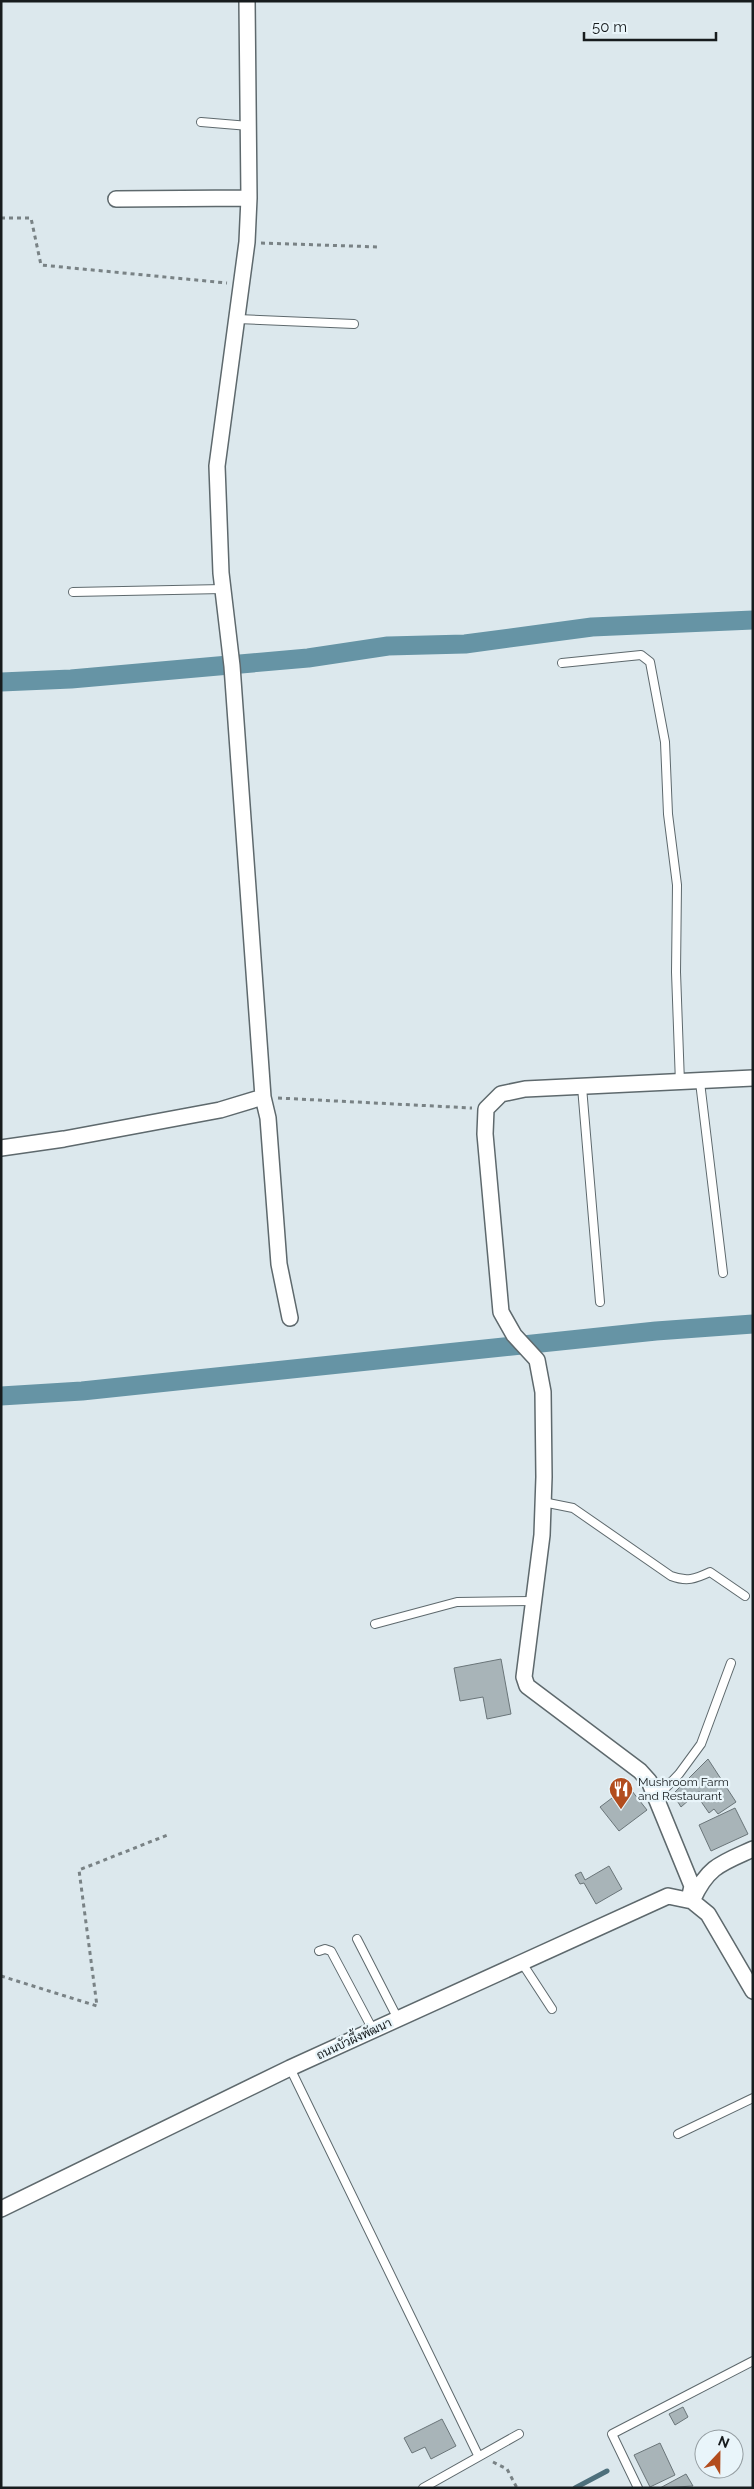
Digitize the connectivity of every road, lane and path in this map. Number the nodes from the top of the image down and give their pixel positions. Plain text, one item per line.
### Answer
1 (247, 1) edge
2 (201, 122) dead end
3 (249, 126) junction
4 (249, 198) junction
5 (116, 199) dead end
6 (1, 218) edge
7 (246, 242) junction
8 (380, 247) dead end
9 (242, 284) junction
10 (237, 319) junction
11 (354, 324) dead end
12 (223, 589) junction
13 (73, 592) dead end
14 (562, 663) dead end
15 (753, 1078) edge
16 (700, 1082) junction
17 (680, 1083) junction
18 (582, 1087) junction
19 (263, 1097) junction
20 (486, 1109) junction
21 (1, 1148) edge
22 (723, 1274) dead end
23 (600, 1302) dead end
24 (290, 1318) dead end
25 (543, 1502) junction
26 (745, 1596) dead end
27 (534, 1601) junction
28 (375, 1624) dead end
29 (732, 1663) dead end
30 (655, 1798) junction
31 (170, 1834) dead end
32 (753, 1849) edge
33 (691, 1900) junction
34 (357, 1940) dead end
35 (319, 1951) dead end
36 (522, 1964) junction
37 (1, 1976) edge
38 (753, 1991) edge
39 (552, 2009) dead end
40 (398, 2019) junction
41 (373, 2030) junction
42 (290, 2068) junction
43 (753, 2098) edge
44 (678, 2134) dead end
45 (1, 2209) edge
46 (753, 2361) edge
47 (519, 2434) dead end
48 (478, 2456) junction
49 (423, 2488) edge
50 (517, 2488) edge
51 (638, 2488) edge

1 - 3 street
2 - 3 lane
3 - 4 street
4 - 5 street
4 - 7 street
6 - 9 path
7 - 8 path
7 - 9 street
9 - 10 street
10 - 11 lane
10 - 12 street
12 - 13 lane
12 - 19 street
14 - 17 lane
15 - 16 street
16 - 17 street
16 - 22 lane
17 - 18 street
18 - 20 street
18 - 23 lane
19 - 20 path
19 - 21 street
19 - 24 street
20 - 25 street
25 - 26 lane
25 - 27 street
27 - 28 lane
27 - 30 street
29 - 30 lane
30 - 33 street
31 - 37 path
32 - 33 street
33 - 36 street, ถนนบัวผึ้งพัฒนา
33 - 38 street
34 - 40 lane
35 - 41 lane
36 - 39 lane
36 - 40 street, ถนนบัวผึ้งพัฒนา
40 - 41 street, ถนนบัวผึ้งพัฒนา
41 - 42 street, ถนนบัวผึ้งพัฒนา
42 - 45 street, ถนนบัวผึ้งพัฒนา
42 - 48 lane
43 - 44 lane
46 - 51 lane
47 - 48 lane
48 - 49 lane
48 - 50 path

